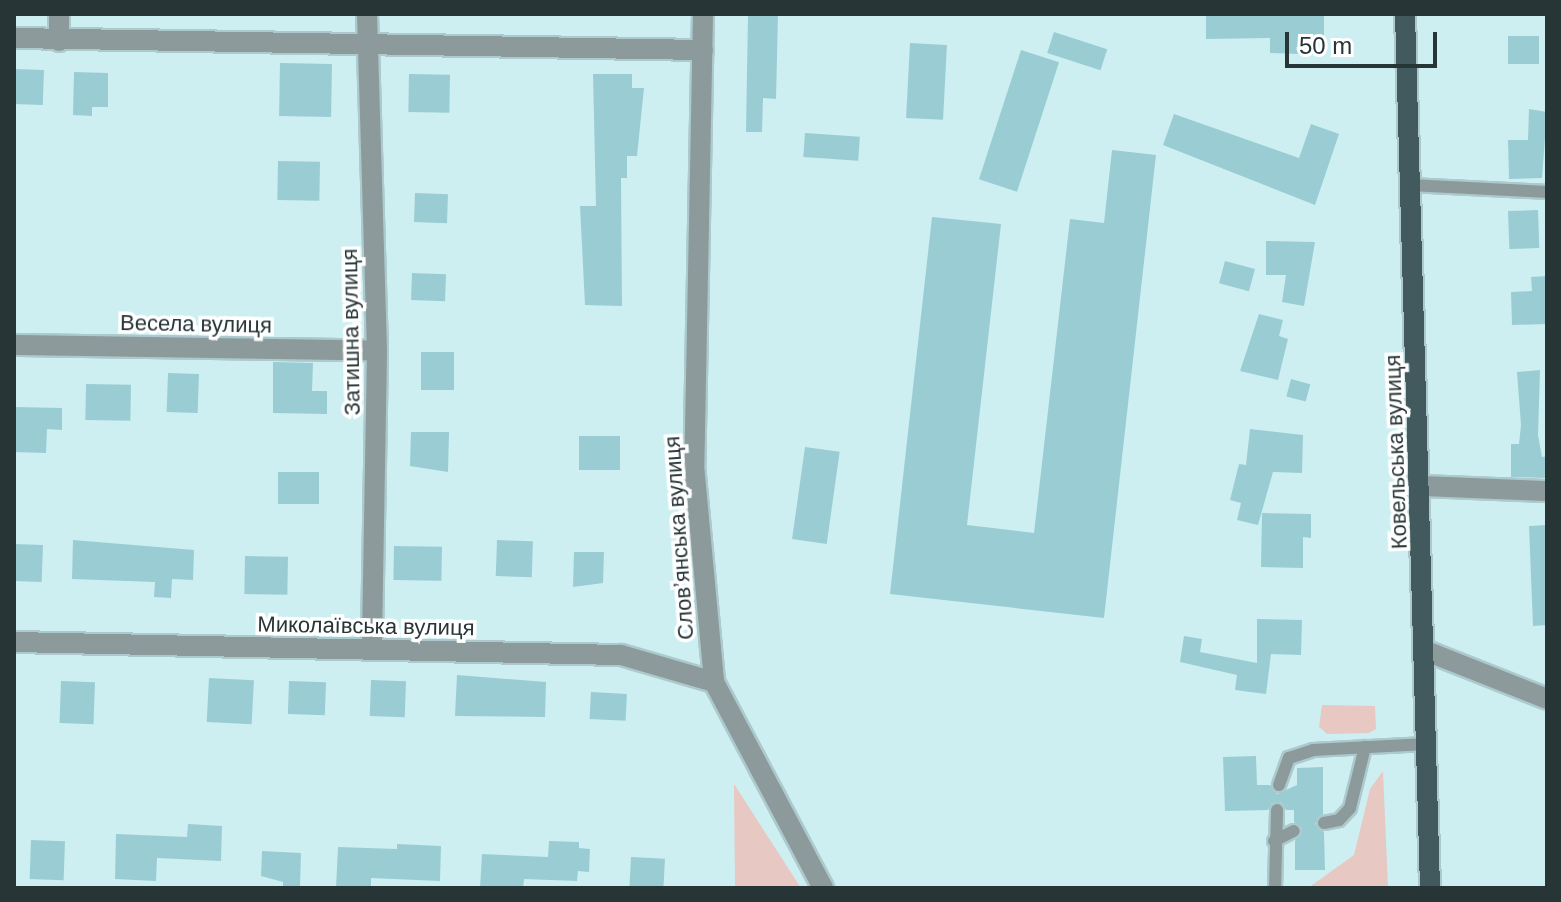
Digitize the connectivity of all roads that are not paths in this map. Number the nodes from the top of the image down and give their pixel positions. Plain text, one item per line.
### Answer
1 (59, 14) edge
2 (367, 14) edge
3 (703, 14) edge
4 (1405, 14) edge
5 (14, 38) edge
6 (59, 41) junction
7 (367, 45) junction
8 (703, 50) junction
9 (1411, 185) junction
10 (1547, 192) edge
11 (14, 345) edge
12 (377, 351) junction
13 (1421, 486) junction
14 (1547, 491) edge
15 (14, 642) edge
16 (372, 650) junction
17 (1426, 651) junction
18 (714, 682) junction
19 (1547, 699) edge
20 (1426, 744) junction
21 (1365, 747) junction
22 (1279, 785) dead end
23 (1277, 810) dead end
24 (1324, 823) dead end
25 (1294, 831) dead end
26 (1274, 841) junction
27 (823, 888) edge
28 (1275, 888) edge
29 (1430, 888) edge

1 - 6 street
2 - 7 street, Затишна вулиця
3 - 8 street, Словʼянська вулиця
4 - 9 main road, Ковельська вулиця
5 - 6 street
6 - 7 street
7 - 8 street
7 - 12 street, Затишна вулиця
8 - 18 street, Словʼянська вулиця
9 - 10 lane
9 - 13 main road, Ковельська вулиця
11 - 12 street, Весела вулиця
12 - 16 street, Затишна вулиця
13 - 14 street
13 - 17 main road, Ковельська вулиця
15 - 16 street, Миколаївська вулиця
16 - 18 street, Миколаївська вулиця
17 - 19 street
17 - 20 main road, Ковельська вулиця
18 - 27 street, Словʼянська вулиця
20 - 21 lane
20 - 29 main road, Ковельська вулиця
21 - 22 lane
21 - 24 lane
23 - 26 lane
25 - 26 lane
26 - 28 lane

